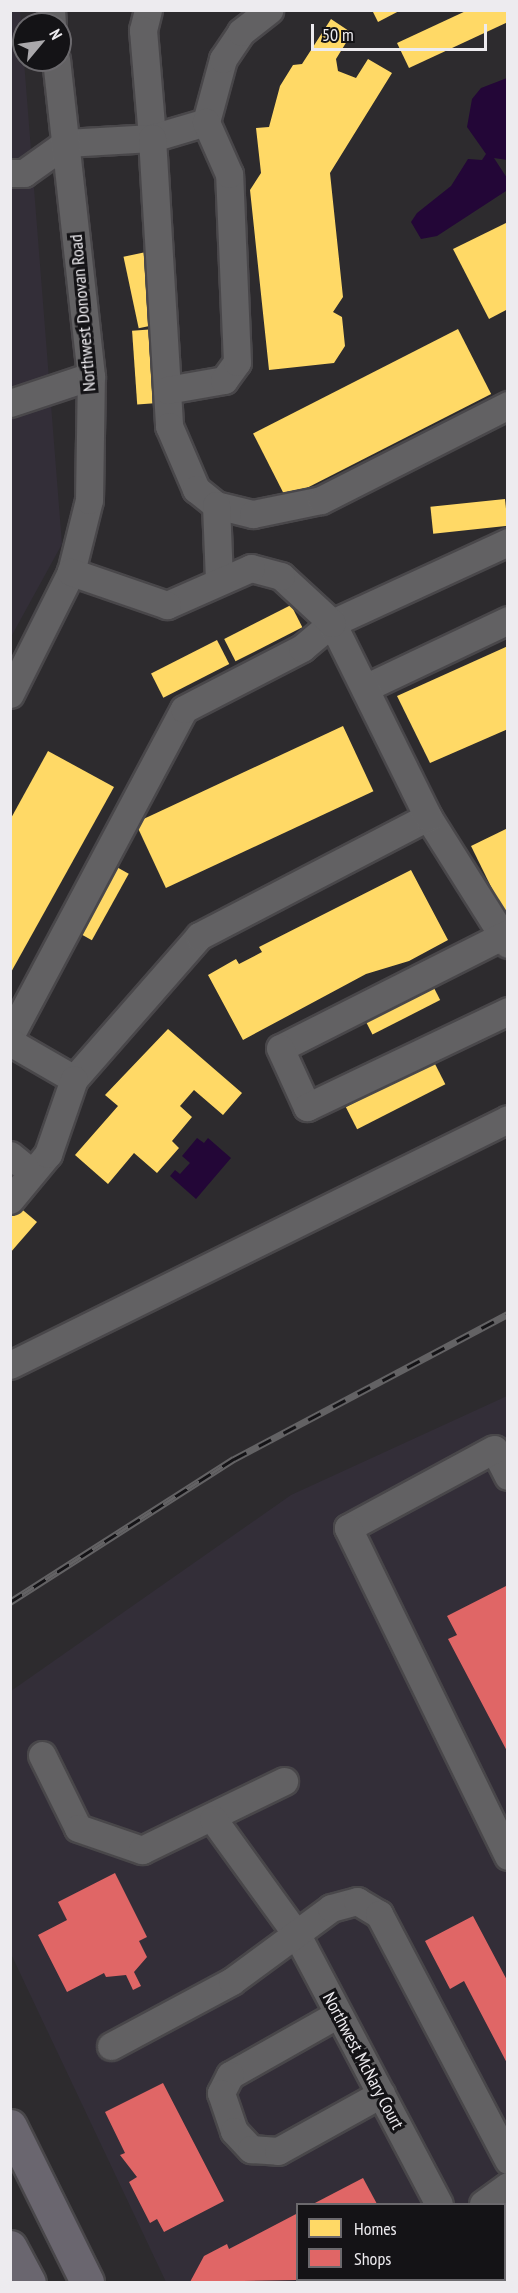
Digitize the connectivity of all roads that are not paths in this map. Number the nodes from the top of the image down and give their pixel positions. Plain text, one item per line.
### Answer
1 (148, 10) edge
2 (260, 13) edge
3 (57, 72) edge
4 (206, 122) junction
5 (152, 138) junction
6 (66, 143) junction
7 (10, 173) edge
8 (91, 376) junction
9 (167, 390) junction
10 (10, 403) edge
11 (507, 405) edge
12 (216, 505) junction
13 (507, 542) edge
14 (71, 572) junction
15 (219, 581) junction
16 (507, 620) edge
17 (332, 623) junction
18 (18, 656) edge
19 (364, 688) junction
20 (10, 694) edge
21 (428, 817) junction
22 (506, 938) edge
23 (507, 1011) edge
24 (10, 1036) edge
25 (10, 1042) edge
26 (74, 1079) junction
27 (507, 1119) edge
28 (10, 1155) edge
29 (32, 1173) junction
30 (10, 1200) edge
31 (10, 1365) edge
32 (507, 1476) edge
33 (42, 1755) dead end
34 (284, 1781) dead end
35 (213, 1819) junction
36 (507, 1856) edge
37 (292, 1926) junction
38 (338, 2014) junction
39 (111, 2046) dead end
40 (381, 2094) junction
41 (10, 2126) edge
42 (507, 2160) edge
43 (507, 2186) edge
44 (438, 2203) edge
45 (486, 2203) edge
46 (87, 2283) edge

1 - 5 street
2 - 4 street
3 - 6 street, Northwest Donovan Road
4 - 5 street
4 - 9 street
5 - 6 street
5 - 9 street
6 - 7 street
6 - 8 street, Northwest Donovan Road
8 - 10 street
8 - 14 street, Northwest Donovan Road
9 - 12 street
11 - 12 street
12 - 15 street
13 - 17 street
14 - 15 street
14 - 18 street, Northwest Donovan Road
15 - 17 street
16 - 19 street
17 - 19 street
17 - 24 street
18 - 20 street, Northwest Donovan Road
19 - 21 street
21 - 22 street
21 - 26 street
22 - 23 street
25 - 26 street
26 - 29 street
27 - 31 street
28 - 29 street
29 - 30 street
32 - 36 street
33 - 35 street
34 - 35 street
35 - 37 street, Northwest McNary Court
37 - 38 street, Northwest McNary Court
37 - 39 street
37 - 42 street
38 - 40 street, Northwest McNary Court
38 - 40 street
40 - 44 street, Northwest McNary Court
41 - 46 main road
43 - 45 street

